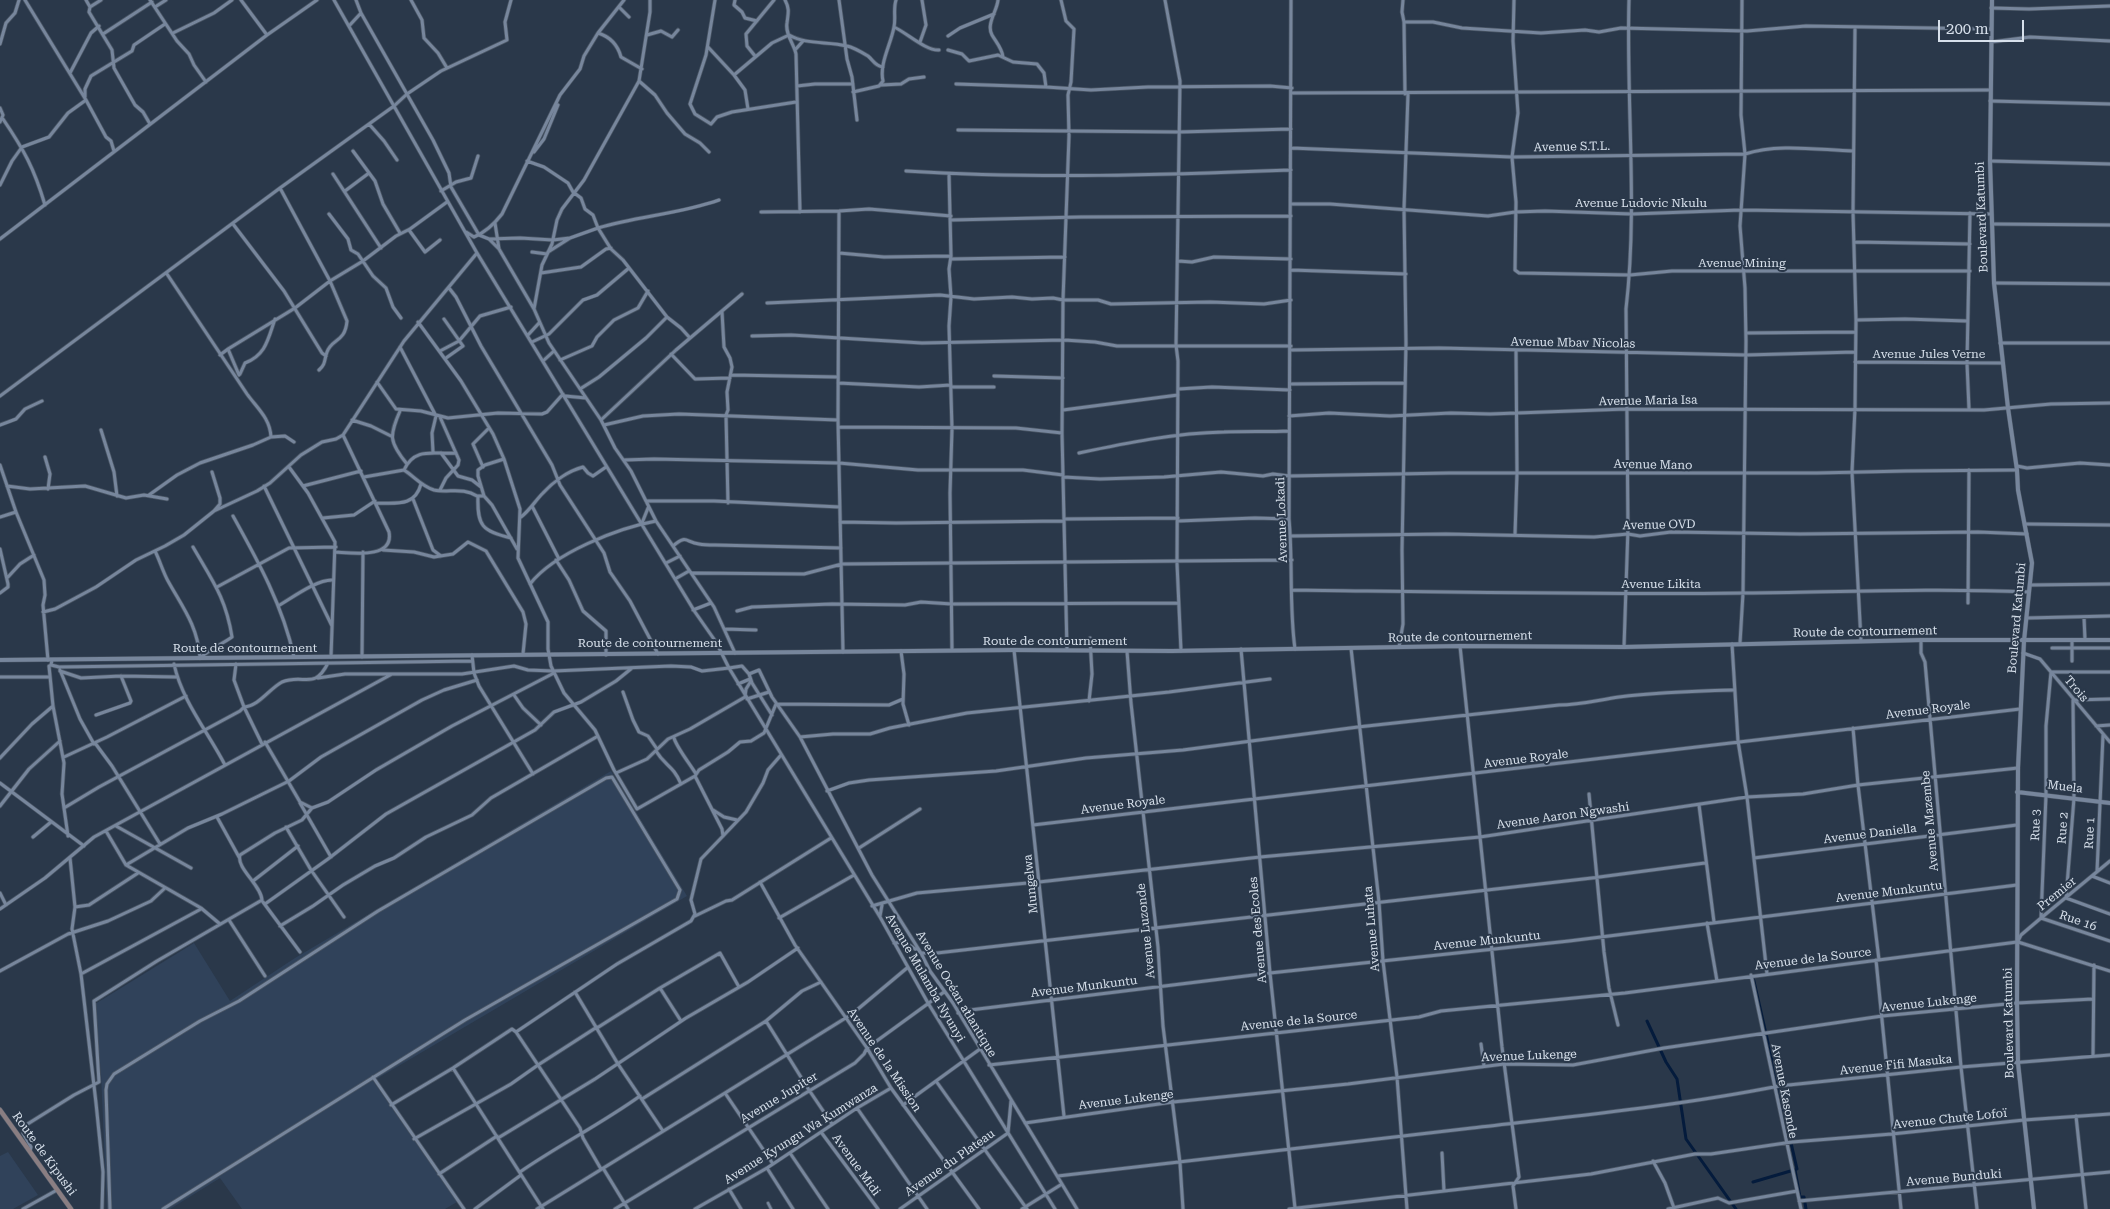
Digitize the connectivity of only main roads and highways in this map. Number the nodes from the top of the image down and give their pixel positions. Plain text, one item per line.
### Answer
1 (0, 1110) edge
2 (71, 1209) edge

1 - 2 main road, Route de Kipushi

